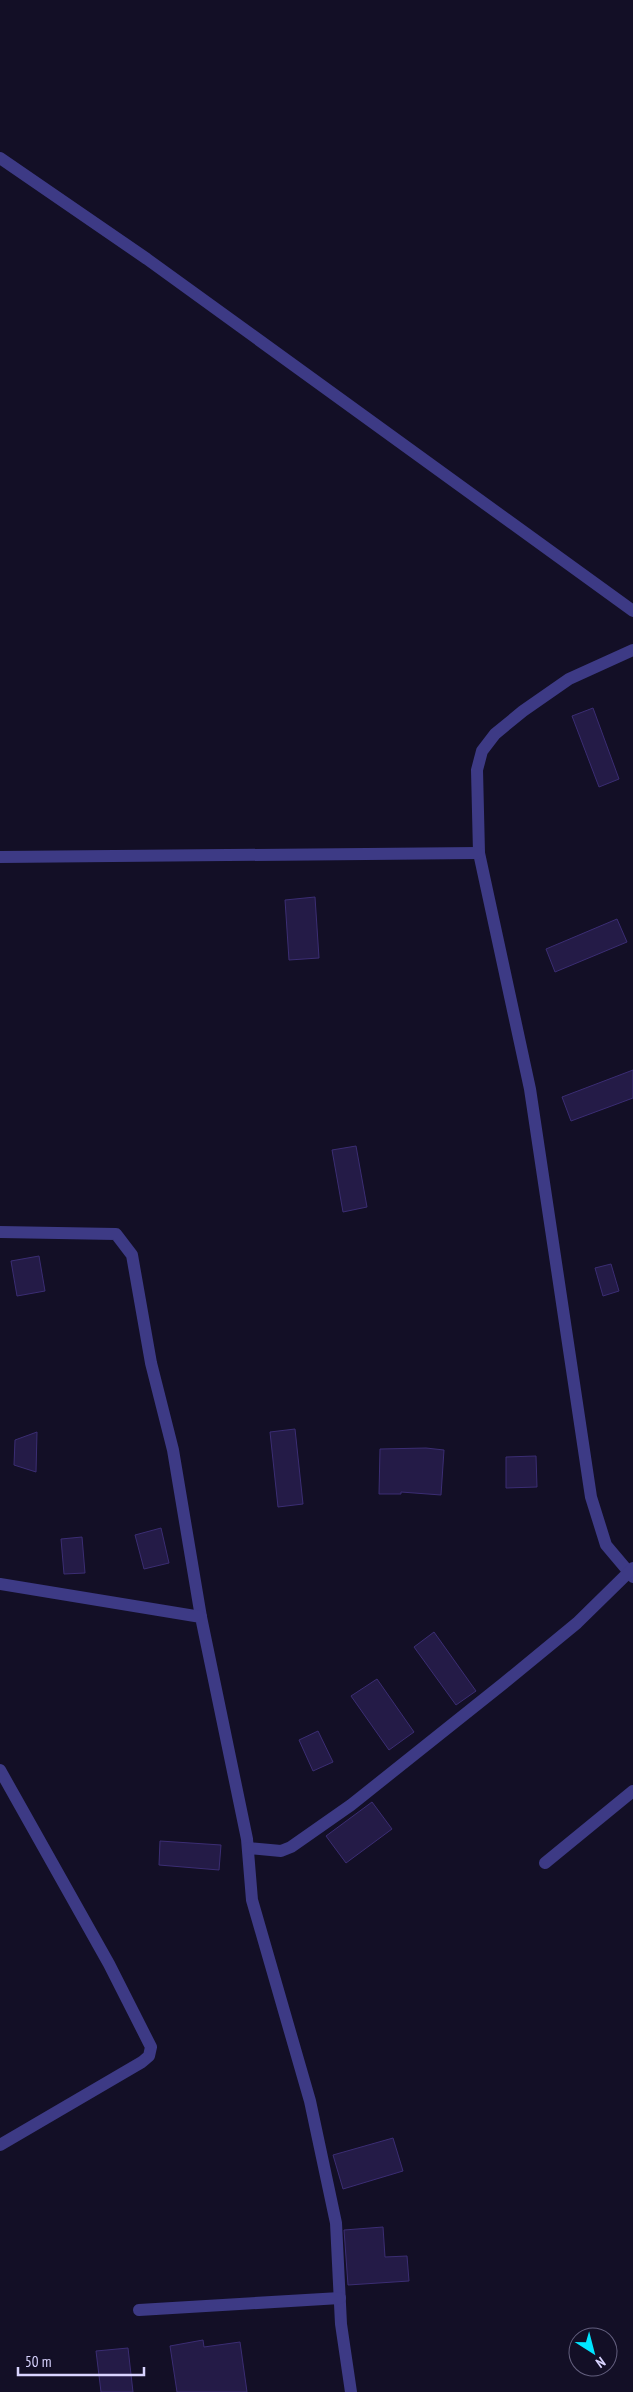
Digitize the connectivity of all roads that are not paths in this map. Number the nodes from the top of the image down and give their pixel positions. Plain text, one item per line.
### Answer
1 (0, 158) edge
2 (633, 610) edge
3 (633, 650) edge
4 (479, 853) junction
5 (0, 857) edge
6 (0, 1232) edge
7 (632, 1572) edge
8 (0, 1584) edge
9 (202, 1617) junction
10 (0, 1770) edge
11 (633, 1791) edge
12 (248, 1848) junction
13 (545, 1863) dead end
14 (0, 2145) edge
15 (340, 2298) junction
16 (139, 2310) dead end
17 (351, 2392) edge

1 - 2 street
3 - 4 street
4 - 5 street
4 - 7 street
6 - 9 street
7 - 12 street
8 - 9 street
9 - 12 street
10 - 14 street
11 - 13 street
12 - 15 street
15 - 16 street
15 - 17 street

